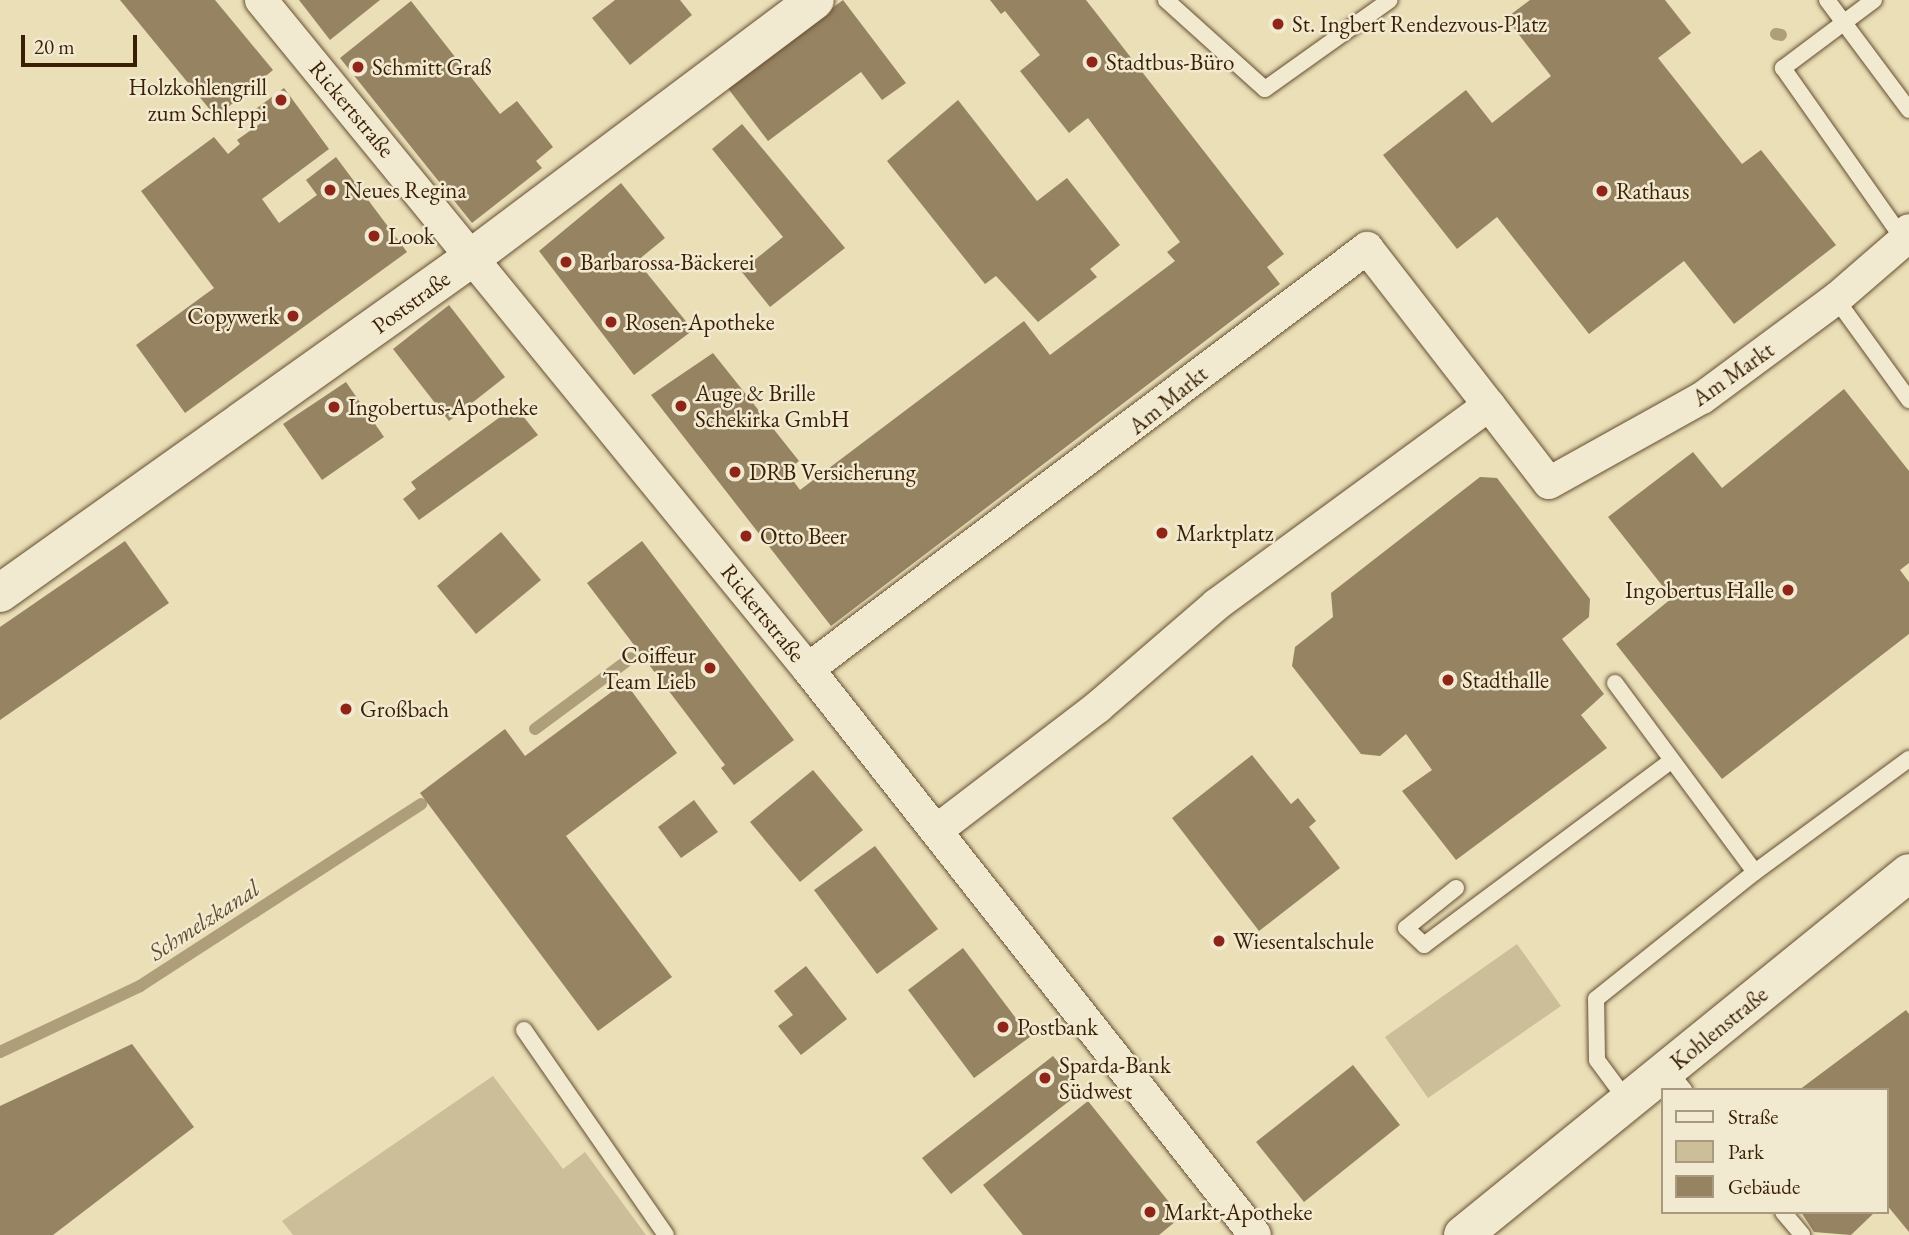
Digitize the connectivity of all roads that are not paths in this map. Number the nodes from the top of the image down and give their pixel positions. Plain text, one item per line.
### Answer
1 (261, 0) edge
2 (815, 0) edge
3 (1166, 0) edge
4 (1390, 0) edge
5 (1827, 0) edge
6 (1874, 0) edge
7 (1843, 22) junction
8 (1909, 110) edge
9 (1907, 235) edge
10 (474, 256) junction
11 (1836, 299) junction
12 (1909, 400) edge
13 (1489, 405) junction
14 (0, 593) edge
15 (808, 669) junction
16 (1615, 683) dead end
17 (1909, 759) edge
18 (1672, 761) junction
19 (937, 830) junction
20 (1755, 872) junction
21 (1909, 873) edge
22 (1456, 888) dead end
23 (524, 1030) dead end
24 (1676, 1080) edge
25 (1628, 1102) junction
26 (1785, 1214) edge
27 (1472, 1230) edge
28 (666, 1235) edge
29 (1255, 1235) edge
30 (1802, 1235) edge

1 - 10 street, Rickertstraße
2 - 10 main road, Poststraße
3 - 4 lane
5 - 7 lane
6 - 7 lane
7 - 8 lane
7 - 9 lane
9 - 11 street, Am Markt
10 - 14 main road, Poststraße
10 - 15 street, Rickertstraße
11 - 12 lane
11 - 13 street, Am Markt
13 - 15 street, Am Markt
13 - 19 street
15 - 19 street, Rickertstraße
16 - 18 lane
17 - 20 lane
18 - 20 lane
18 - 22 lane
19 - 29 street, Rickertstraße
20 - 25 lane
21 - 24 main road, Kohlenstraße
23 - 28 lane
24 - 25 main road, Kohlenstraße
25 - 27 main road, Kohlenstraße
26 - 30 lane

